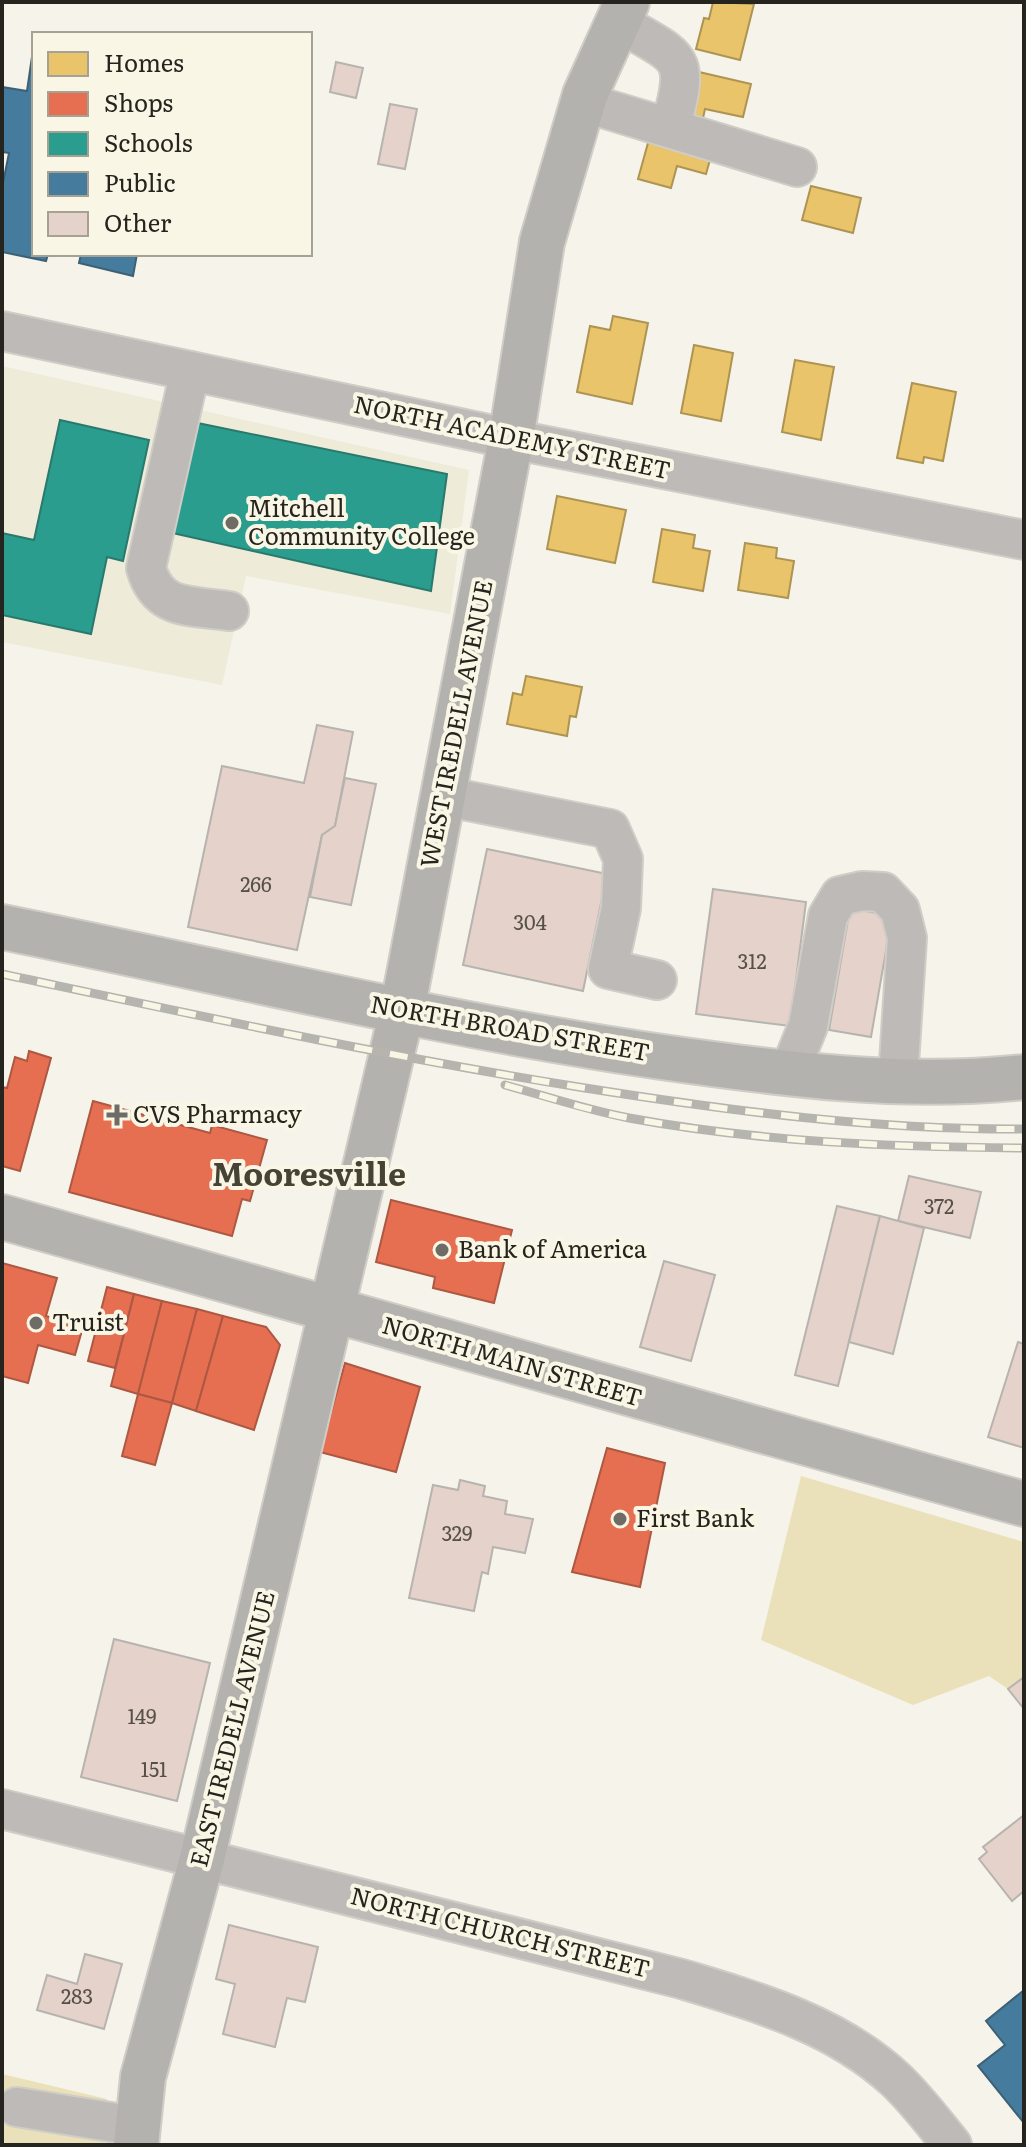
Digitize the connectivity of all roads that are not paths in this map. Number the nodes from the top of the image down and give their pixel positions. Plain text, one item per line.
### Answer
1 (622, 12) edge
2 (583, 102) junction
3 (670, 128) junction
4 (797, 167) dead end
5 (2, 331) edge
6 (190, 371) junction
7 (511, 439) junction
8 (1024, 540) edge
9 (229, 611) dead end
10 (443, 796) junction
11 (2, 927) edge
12 (657, 980) dead end
13 (402, 1011) junction
14 (788, 1075) junction
15 (1024, 1077) edge
16 (898, 1079) junction
17 (2, 1217) edge
18 (332, 1312) junction
19 (1024, 1504) edge
20 (2, 1809) edge
21 (202, 1859) junction
22 (17, 2107) dead end
23 (136, 2135) edge
24 (952, 2145) edge

1 - 2 main road, WEST IREDELL AVENUE
1 - 3 street
2 - 3 street
2 - 7 main road, WEST IREDELL AVENUE
3 - 4 street
5 - 6 street, NORTH ACADEMY STREET
6 - 7 street, NORTH ACADEMY STREET
6 - 9 street
7 - 8 street, NORTH ACADEMY STREET
7 - 10 main road, WEST IREDELL AVENUE
10 - 12 street
10 - 13 main road, WEST IREDELL AVENUE
11 - 13 main road, NORTH BROAD STREET
13 - 14 main road, NORTH BROAD STREET
13 - 18 main road, WEST IREDELL AVENUE
14 - 16 main road, NORTH BROAD STREET
14 - 16 street
15 - 16 main road, NORTH BROAD STREET
17 - 18 main road, NORTH MAIN STREET
18 - 19 main road, NORTH MAIN STREET
18 - 21 main road, EAST IREDELL AVENUE
20 - 21 street, NORTH CHURCH STREET
21 - 23 main road, EAST IREDELL AVENUE
21 - 24 street, NORTH CHURCH STREET
22 - 23 street

